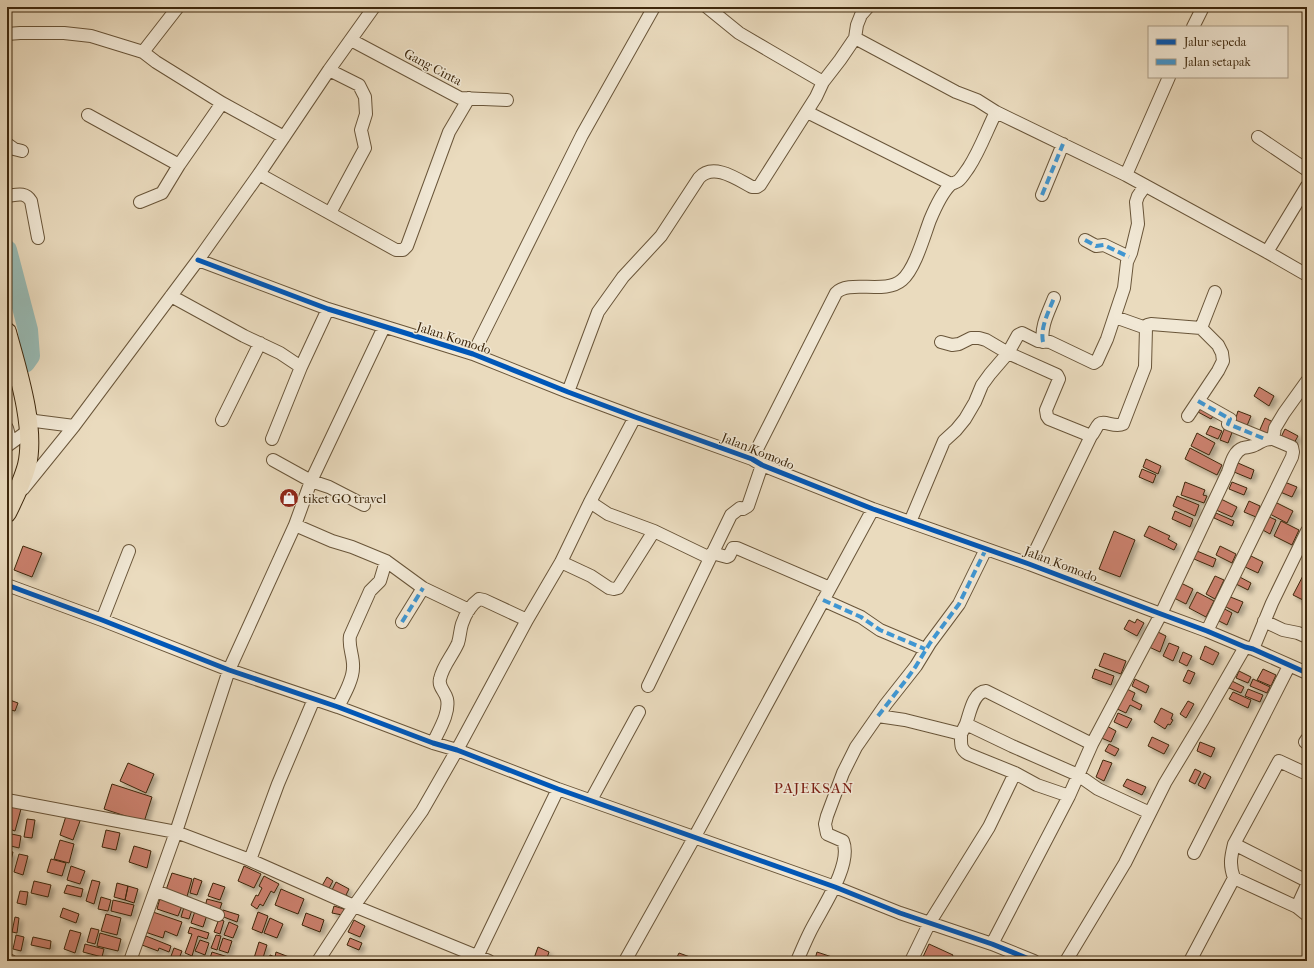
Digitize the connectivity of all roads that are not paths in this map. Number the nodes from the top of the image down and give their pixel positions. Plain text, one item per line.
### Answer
1 (178, 7) edge
2 (374, 7) edge
3 (654, 7) edge
4 (707, 7) edge
5 (868, 7) edge
6 (1203, 7) edge
7 (1194, 26) edge
8 (7, 34) edge
9 (855, 38) junction
10 (351, 40) junction
11 (143, 52) junction
12 (329, 70) junction
13 (1169, 78) edge
14 (823, 82) junction
15 (469, 98) junction
16 (507, 100) dead end
17 (222, 103) junction
18 (806, 112) junction
19 (996, 112) junction
20 (88, 115) dead end
21 (284, 137) junction
22 (1258, 137) dead end
23 (7, 144) edge
24 (1063, 144) junction
25 (22, 151) dead end
26 (178, 165) junction
27 (1307, 170) edge
28 (259, 174) junction
29 (1126, 175) junction
30 (951, 184) junction
31 (1146, 186) junction
32 (1307, 186) edge
33 (1042, 195) dead end
34 (9, 196) edge
35 (140, 202) dead end
36 (330, 213) junction
37 (38, 238) dead end
38 (1085, 240) dead end
39 (1267, 252) junction
40 (1129, 257) junction
41 (198, 260) junction
42 (1307, 275) edge
43 (1215, 292) dead end
44 (171, 296) junction
45 (1054, 298) dead end
46 (328, 309) junction
47 (1115, 317) junction
48 (384, 327) junction
49 (1146, 328) junction
50 (1201, 328) junction
51 (8, 335) edge
52 (942, 342) dead end
53 (1043, 342) junction
54 (260, 343) junction
55 (1008, 353) junction
56 (473, 354) junction
57 (301, 367) junction
58 (1307, 381) edge
59 (568, 392) junction
60 (1198, 401) junction
61 (1188, 416) dead end
62 (635, 418) junction
63 (222, 420) dead end
64 (28, 422) junction
65 (74, 426) junction
66 (7, 428) edge
67 (1091, 436) junction
68 (272, 439) dead end
69 (1269, 439) junction
70 (9, 445) edge
71 (273, 460) dead end
72 (757, 462) junction
73 (311, 481) junction
74 (590, 502) junction
75 (364, 505) dead end
76 (10, 507) edge
77 (873, 508) junction
78 (910, 522) junction
79 (295, 525) junction
80 (654, 531) junction
81 (1307, 531) edge
82 (986, 549) junction
83 (129, 551) dead end
84 (711, 555) junction
85 (386, 561) junction
86 (561, 562) junction
87 (1029, 564) junction
88 (7, 585) edge
89 (423, 588) junction
90 (830, 588) junction
91 (823, 600) junction
92 (469, 610) junction
93 (1161, 614) junction
94 (102, 620) junction
95 (527, 620) junction
96 (1264, 621) junction
97 (402, 622) dead end
98 (1207, 631) junction
99 (1307, 637) edge
100 (1249, 648) junction
101 (925, 649) junction
102 (1289, 666) junction
103 (229, 670) junction
104 (1307, 673) edge
105 (648, 686) dead end
106 (314, 699) junction
107 (338, 707) junction
108 (639, 712) dead end
109 (878, 716) junction
110 (964, 729) junction
111 (1307, 739) edge
112 (433, 743) junction
113 (1307, 743) edge
114 (1092, 744) junction
115 (457, 750) junction
116 (1015, 773) junction
117 (1307, 774) edge
118 (1078, 775) junction
119 (558, 789) junction
120 (1069, 796) junction
121 (7, 800) edge
122 (591, 800) junction
123 (1150, 813) junction
124 (176, 832) junction
125 (694, 838) junction
126 (1234, 844) junction
127 (1194, 853) dead end
128 (250, 860) junction
129 (1234, 878) junction
130 (1307, 881) edge
131 (1307, 885) edge
132 (835, 887) junction
133 (156, 891) junction
134 (354, 906) junction
135 (1297, 907) junction
136 (218, 915) dead end
137 (1307, 916) edge
138 (930, 922) junction
139 (992, 944) junction
140 (324, 959) edge
141 (476, 959) edge
142 (1021, 959) edge
143 (7, 960) edge
144 (11, 961) edge
145 (130, 961) edge
146 (489, 961) edge
147 (625, 961) edge
148 (797, 961) edge
149 (911, 961) edge
150 (1034, 961) edge
151 (1066, 961) edge
152 (1190, 961) edge

1 - 11 street
2 - 10 street
3 - 56 street
4 - 14 street
5 - 9 street
6 - 7 street
8 - 11 street
9 - 14 street
9 - 19 street
10 - 12 street
10 - 15 street, Gang Cinta
11 - 17 street
12 - 21 street
12 - 36 street
13 - 29 street
14 - 18 street
15 - 16 street, Gang Cinta
15 - 36 street
17 - 21 street
17 - 26 street
18 - 30 street
18 - 59 street
19 - 24 street
19 - 30 street
20 - 26 street
21 - 28 street
22 - 27 street
23 - 25 street
24 - 29 street
24 - 33 street
26 - 35 street
28 - 36 street
28 - 41 street
29 - 31 street
30 - 72 street
31 - 39 street
31 - 40 street
32 - 39 street
34 - 37 street
38 - 40 street
39 - 42 street
40 - 47 street
41 - 44 street
41 - 46 street, Jalan Komodo
43 - 50 street
44 - 54 street
44 - 65 street
45 - 53 street
46 - 48 street, Jalan Komodo
46 - 57 street
47 - 49 street
47 - 53 street
48 - 56 street, Jalan Komodo
48 - 73 street
49 - 50 street
49 - 67 street
50 - 60 street
51 - 64 highway
52 - 55 street
53 - 55 street
54 - 57 street
54 - 63 street
55 - 67 street
55 - 78 street
56 - 59 street, Jalan Komodo
57 - 68 street
58 - 69 street
59 - 62 street, Jalan Komodo
60 - 61 street
60 - 69 street
62 - 72 street, Jalan Komodo
62 - 74 street
64 - 65 street
64 - 70 street
64 - 76 highway
65 - 76 street
66 - 70 street
67 - 87 street
69 - 93 street
69 - 98 street
71 - 73 street
72 - 77 street, Jalan Komodo
72 - 84 street
73 - 75 street
73 - 79 street
74 - 80 street
74 - 86 street
77 - 78 street, Jalan Komodo
77 - 90 street
78 - 82 street, Jalan Komodo
79 - 85 street
79 - 103 street
80 - 84 street
80 - 86 street
81 - 96 street
82 - 87 street, Jalan Komodo
82 - 101 street
83 - 94 street
84 - 90 street
84 - 105 street
85 - 89 street
85 - 107 street
86 - 95 street
87 - 93 street, Jalan Komodo
88 - 94 street
89 - 92 street
89 - 97 street
90 - 91 street
91 - 101 street
91 - 125 street
92 - 95 street
92 - 112 street
93 - 98 street, Jalan Komodo
93 - 114 street
94 - 103 street
95 - 115 street
96 - 99 street
96 - 100 street
98 - 100 street, Jalan Komodo
100 - 102 street, Jalan Komodo
100 - 123 street
101 - 109 street
102 - 104 street, Jalan Komodo
102 - 127 street
103 - 106 street
103 - 124 street
106 - 107 street
106 - 128 street
107 - 112 street
108 - 122 street
109 - 110 street
109 - 132 street
110 - 114 street
110 - 116 street
110 - 118 street
111 - 113 street
112 - 115 street
114 - 118 street
115 - 119 street
115 - 134 street
116 - 120 street
116 - 138 street
117 - 126 street
118 - 120 street
118 - 123 street
119 - 122 street
119 - 141 street
120 - 139 street
121 - 124 street
122 - 125 street
123 - 151 street
124 - 128 street
124 - 133 street
125 - 132 street
125 - 147 street
126 - 129 street
126 - 130 street
128 - 134 street
129 - 135 street
129 - 152 street
131 - 135 street
132 - 138 street
132 - 148 street
133 - 136 street
133 - 145 street
134 - 140 street
134 - 141 street
135 - 137 street
138 - 139 street
138 - 149 street
139 - 142 street
141 - 146 street
142 - 150 street
143 - 144 street

